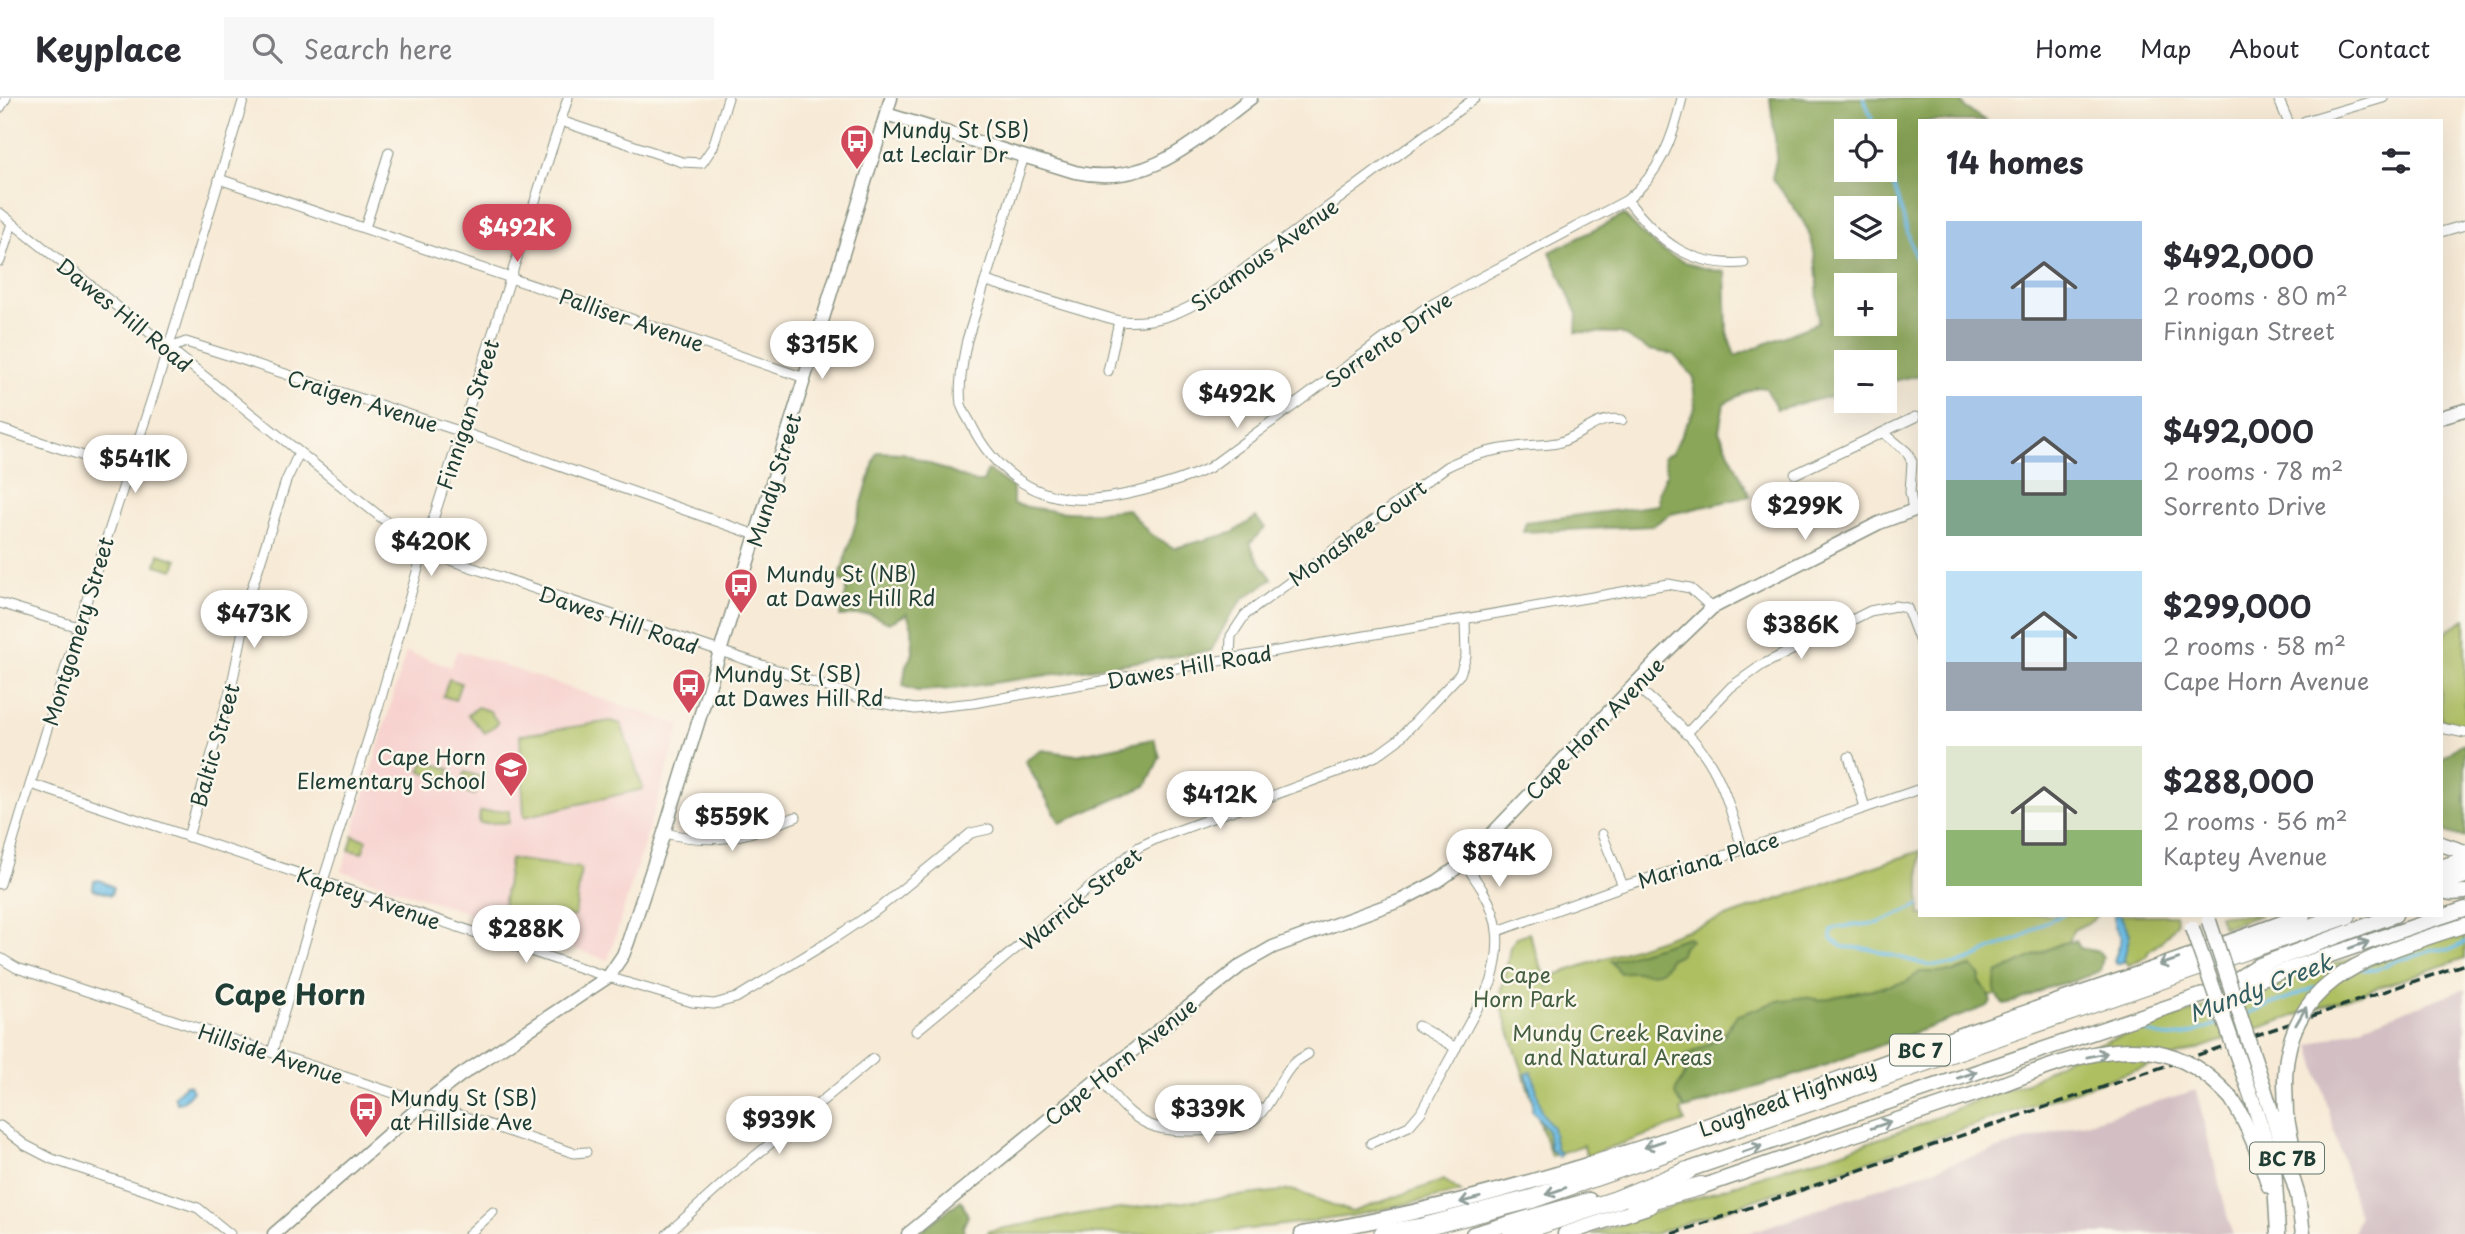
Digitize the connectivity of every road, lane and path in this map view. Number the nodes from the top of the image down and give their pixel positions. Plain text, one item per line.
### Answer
1 (6, 98) edge
2 (244, 98) edge
3 (568, 98) edge
4 (728, 98) edge
5 (891, 98) edge
6 (1251, 98) edge
7 (1475, 98) edge
8 (1682, 98) edge
9 (2278, 98) edge
10 (2383, 98) edge
11 (0, 108) edge
12 (886, 114) junction
13 (2287, 119) edge
14 (2312, 119) edge
15 (561, 121) junction
16 (388, 152) dead end
17 (1024, 156) junction
18 (219, 179) junction
19 (1627, 201) junction
20 (0, 215) edge
21 (12, 223) junction
22 (2465, 225) edge
23 (365, 228) junction
24 (2443, 231) edge
25 (0, 261) edge
26 (1744, 263) dead end
27 (511, 277) junction
28 (986, 281) junction
29 (1119, 321) junction
30 (167, 349) junction
31 (1108, 371) dead end
32 (805, 378) junction
33 (2465, 410) edge
34 (2443, 416) edge
35 (1915, 417) dead end
36 (1622, 420) dead end
37 (0, 429) edge
38 (462, 432) junction
39 (1884, 433) junction
40 (299, 453) junction
41 (127, 470) junction
42 (1795, 474) dead end
43 (1917, 509) edge
44 (756, 535) junction
45 (423, 551) junction
46 (0, 603) edge
47 (1712, 608) junction
48 (1465, 620) junction
49 (78, 628) junction
50 (1918, 637) edge
51 (719, 653) junction
52 (1230, 659) junction
53 (1635, 685) junction
54 (2443, 728) edge
55 (2465, 733) edge
56 (1686, 734) junction
57 (1849, 757) dead end
58 (31, 784) junction
59 (1918, 790) edge
60 (1865, 807) junction
61 (796, 817) dead end
62 (989, 829) dead end
63 (664, 832) junction
64 (1602, 834) dead end
65 (188, 836) junction
66 (2443, 845) edge
67 (1743, 849) junction
68 (2465, 852) edge
69 (2465, 859) edge
70 (1465, 862) junction
71 (2443, 866) edge
72 (2465, 874) edge
73 (323, 881) junction
74 (2443, 881) edge
75 (0, 884) edge
76 (1623, 886) junction
77 (2443, 891) edge
78 (2465, 892) edge
79 (2465, 909) edge
80 (2297, 917) edge
81 (2341, 917) edge
82 (2390, 917) edge
83 (2442, 917) edge
84 (2443, 917) edge
85 (2208, 918) edge
86 (2189, 922) edge
87 (2465, 925) edge
88 (1498, 930) junction
89 (0, 958) edge
90 (608, 977) junction
91 (2224, 988) junction
92 (1418, 1026) dead end
93 (916, 1031) dead end
94 (1456, 1048) junction
95 (272, 1052) junction
96 (1308, 1054) dead end
97 (873, 1059) dead end
98 (1100, 1078) junction
99 (423, 1104) junction
100 (0, 1126) edge
101 (1371, 1143) dead end
102 (586, 1152) dead end
103 (1687, 1171) junction
104 (1701, 1186) junction
105 (2298, 1196) junction
106 (2274, 1200) junction
107 (493, 1212) dead end
108 (230, 1234) edge
109 (274, 1234) edge
110 (469, 1234) edge
111 (667, 1234) edge
112 (908, 1234) edge
113 (1302, 1234) edge
114 (1383, 1234) edge
115 (1473, 1234) edge
116 (1512, 1234) edge
117 (1538, 1234) edge
118 (1565, 1234) edge
119 (2278, 1234) edge
120 (2303, 1234) edge

1 - 11 street
2 - 18 street, Montgomery Street
3 - 15 street, Finnigan Street
4 - 15 street
5 - 12 street, Mundy Street
6 - 17 street
7 - 29 street, Sicamous Avenue
8 - 19 street, Sorrento Drive
9 - 13 street
10 - 14 street
12 - 17 street
12 - 32 street, Mundy Street
15 - 27 street, Finnigan Street
16 - 23 street
17 - 28 street, Sorrento Drive
18 - 23 street, Palliser Avenue
18 - 30 street, Montgomery Street
19 - 26 street
19 - 28 street, Sorrento Drive
20 - 21 street, Dawes Hill Road
21 - 25 street
21 - 30 street, Dawes Hill Road
22 - 24 street
23 - 27 street, Palliser Avenue
27 - 32 street, Palliser Avenue
27 - 38 street, Finnigan Street
28 - 29 street, Sicamous Avenue
29 - 31 street
30 - 38 street, Craigen Avenue
30 - 40 street, Dawes Hill Road
30 - 41 street, Montgomery Street
32 - 44 street, Mundy Street
33 - 34 street
35 - 39 street
36 - 52 street, Monashee Court
37 - 41 street
38 - 44 street, Craigen Avenue
38 - 45 street, Finnigan Street
39 - 42 street
39 - 43 street
40 - 45 street, Dawes Hill Road
40 - 65 street, Baltic Street
41 - 49 street, Montgomery Street
43 - 47 street, Cape Horn Avenue
44 - 51 street, Mundy Street
45 - 51 street, Dawes Hill Road
45 - 73 street, Finnigan Street
46 - 49 street
47 - 48 street, Dawes Hill Road
47 - 53 street, Cape Horn Avenue
48 - 52 street, Dawes Hill Road
48 - 93 street, Warrick Street
49 - 58 street, Montgomery Street
50 - 56 street
51 - 52 street, Dawes Hill Road
51 - 63 street, Mundy Street
53 - 56 street
53 - 70 street, Cape Horn Avenue
54 - 55 street
56 - 67 street
57 - 60 street
58 - 65 street, Kaptey Avenue
58 - 75 street, Montgomery Street
59 - 60 street, Mariana Place
60 - 67 street, Mariana Place
61 - 63 street
62 - 90 street, Kaptey Avenue
63 - 90 street, Mundy Street
64 - 76 street
65 - 73 street, Kaptey Avenue
66 - 68 main road
67 - 76 street, Mariana Place
69 - 71 main road
70 - 88 street
70 - 98 street, Cape Horn Avenue
72 - 74 highway
73 - 90 street, Kaptey Avenue
73 - 95 street, Finnigan Street
76 - 88 street, Mariana Place
77 - 78 main road
84 -> 79 main road, Lougheed Highway / BC 7
80 -> 113 main road, Lougheed Highway / BC 7
81 -> 114 highway
82 - 91 main road
91 -> 83 main road, Lougheed Highway / BC 7
85 - 105 main road, BC 7B, bridge
86 - 106 main road, BC 7B, bridge
105 -> 87 main road, bridge
88 - 94 street
89 - 95 street, Hillside Avenue
90 - 99 street, Mundy Street
103 -> 91 main road, Lougheed Highway / BC 7
92 - 94 street
94 - 101 street
95 - 99 street, Hillside Avenue
96 - 98 street
97 - 111 street
98 - 112 street, Cape Horn Avenue
99 - 102 street, Hillside Avenue
99 - 109 street, Mundy Street
100 - 108 street
103 - 115 main road, Lougheed Highway / BC 7
103 - 116 highway
104 -> 106 main road, bridge
104 - 117 highway
104 - 118 main road
105 - 120 main road, BC 7B
106 - 119 main road, BC 7B
107 - 110 street

